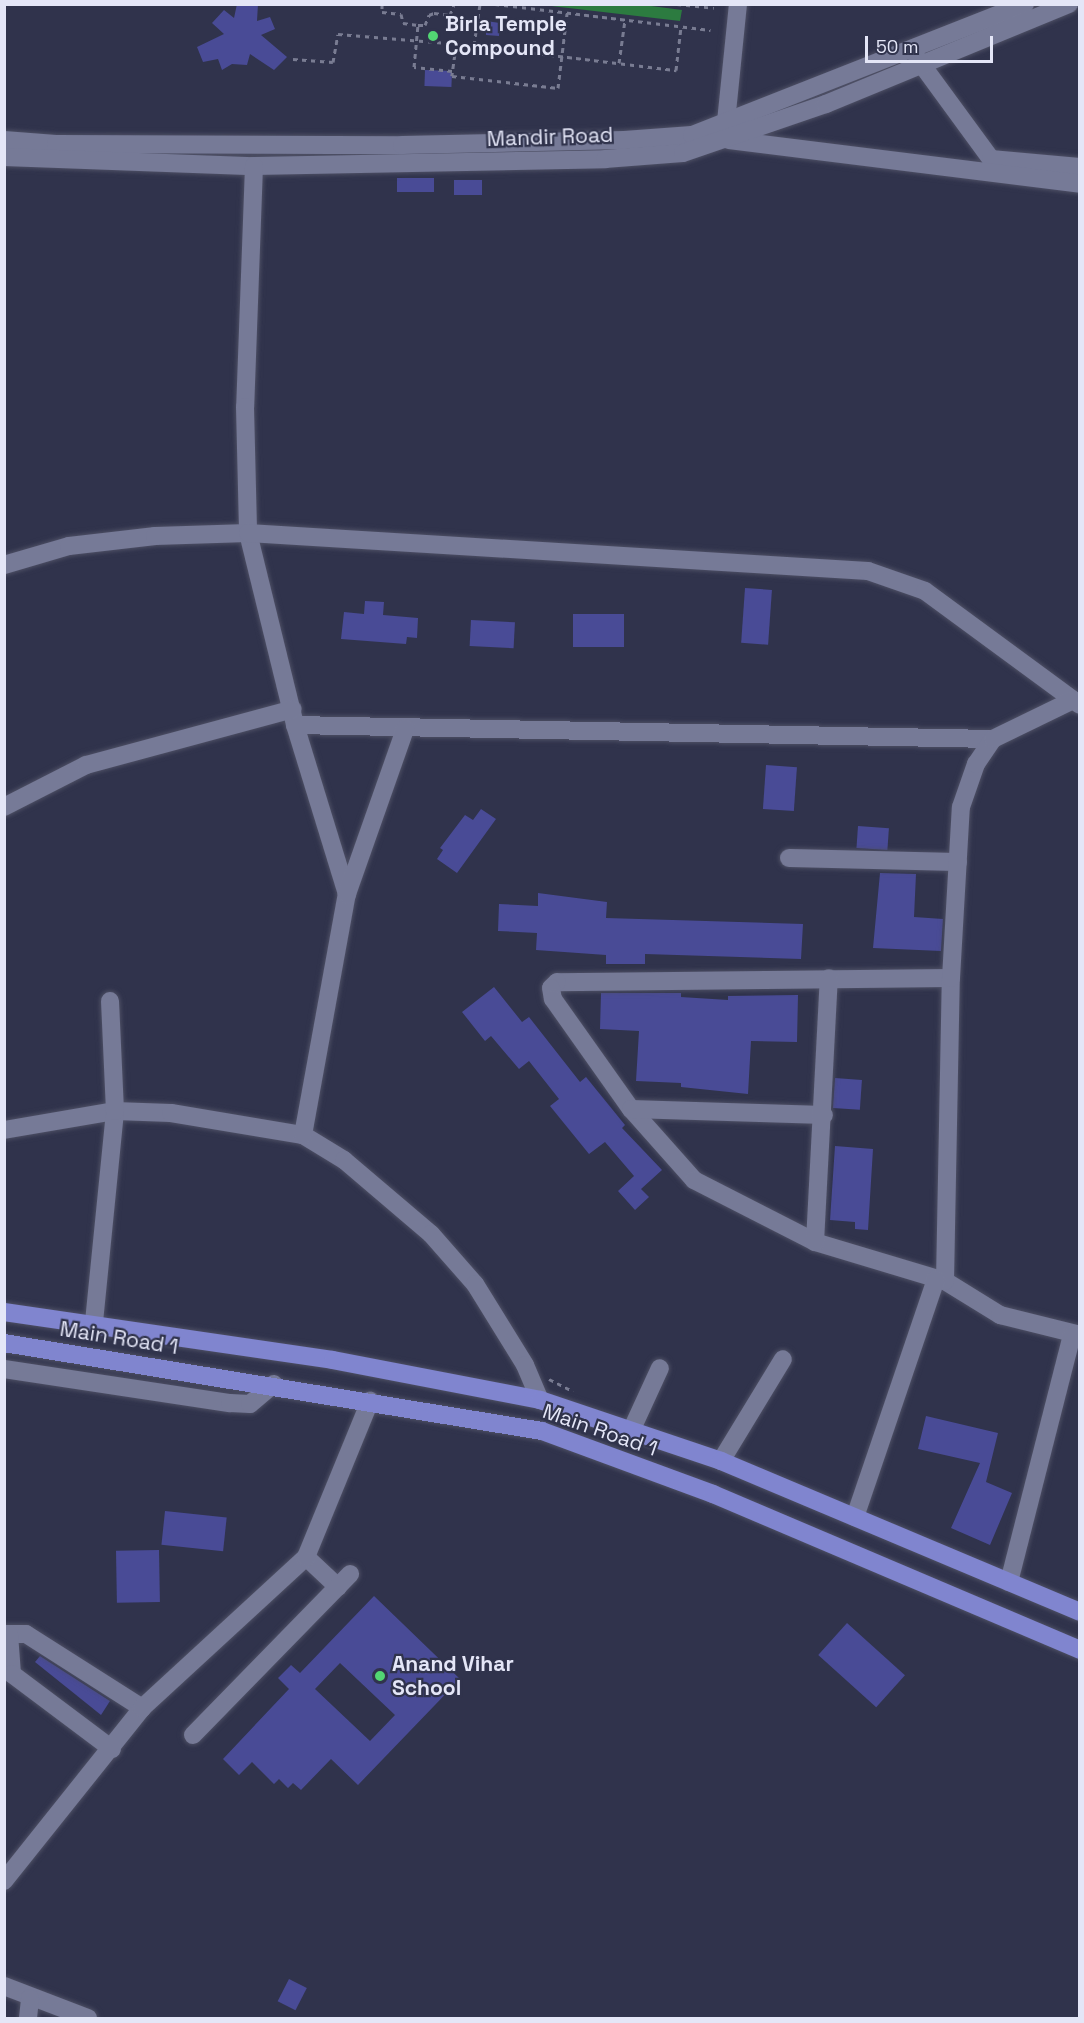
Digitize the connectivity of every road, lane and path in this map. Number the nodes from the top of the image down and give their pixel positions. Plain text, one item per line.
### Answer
1 (382, 4) edge
2 (454, 4) edge
3 (480, 4) edge
4 (495, 4) edge
5 (677, 4) edge
6 (738, 4) edge
7 (1025, 4) edge
8 (1069, 4) edge
9 (684, 5) edge
10 (714, 8) dead end
11 (567, 14) junction
12 (625, 20) junction
13 (418, 25) junction
14 (681, 27) junction
15 (710, 30) dead end
16 (417, 39) junction
17 (474, 45) junction
18 (456, 46) junction
19 (563, 56) junction
20 (918, 58) junction
21 (293, 59) dead end
22 (618, 63) junction
23 (452, 71) dead end
24 (725, 131) junction
25 (4, 140) edge
26 (4, 157) edge
27 (254, 166) junction
28 (1080, 167) edge
29 (1080, 184) edge
30 (248, 533) junction
31 (4, 565) edge
32 (1076, 703) edge
33 (294, 717) junction
34 (405, 729) junction
35 (993, 739) junction
36 (4, 807) edge
37 (789, 858) dead end
38 (958, 862) junction
39 (347, 894) junction
40 (829, 978) junction
41 (951, 978) junction
42 (110, 1001) dead end
43 (631, 1108) junction
44 (115, 1111) junction
45 (824, 1115) junction
46 (4, 1130) edge
47 (303, 1135) junction
48 (815, 1242) junction
49 (941, 1280) junction
50 (4, 1312) edge
51 (94, 1322) junction
52 (1076, 1335) edge
53 (4, 1343) edge
54 (783, 1359) dead end
55 (660, 1368) dead end
56 (4, 1369) edge
57 (273, 1384) junction
58 (370, 1401) junction
59 (540, 1401) junction
60 (632, 1431) junction
61 (721, 1461) junction
62 (855, 1517) junction
63 (306, 1557) junction
64 (1009, 1582) junction
65 (1080, 1612) edge
66 (6, 1635) edge
67 (1080, 1650) edge
68 (142, 1708) junction
69 (193, 1735) dead end
70 (112, 1749) junction
71 (4, 1881) edge
72 (4, 1986) edge
73 (30, 1998) junction
74 (28, 2019) edge
75 (88, 2019) edge

1 - 13 path
2 - 13 path
3 - 17 path
4 - 11 path
5 - 9 path
6 - 24 street
7 - 20 street, Mandir Road
8 - 20 street, Mandir Road
9 - 10 path
11 - 12 path
11 - 19 path
12 - 14 path
12 - 22 path
13 - 16 path
14 - 15 path
14 - 22 path
16 - 18 path
16 - 21 path
16 - 23 path
17 - 18 path
17 - 19 path
18 - 19 path
19 - 22 path
20 - 24 street, Mandir Road
20 - 28 street
24 - 25 street, Mandir Road
24 - 27 street, Mandir Road
24 - 29 street
26 - 27 street, Mandir Road
27 - 30 street
30 - 31 street
30 - 32 street
30 - 33 street
32 - 35 street
33 - 34 street
33 - 36 street
33 - 39 street
34 - 35 street
34 - 39 street
35 - 38 street
37 - 38 street
38 - 41 street
39 - 47 street
40 - 41 street
40 - 43 street
40 - 45 street
41 - 49 street
42 - 44 street
43 - 45 street
43 - 48 street
44 - 46 street
44 - 47 street
44 - 51 street
45 - 48 street
47 - 59 street
48 - 49 street
49 - 52 street
49 - 62 street
50 - 51 main road, Main Road 1
51 - 59 main road, Main Road 1
52 - 64 street
53 - 57 main road, Main Road 1
54 - 61 street
55 - 60 street
56 - 57 street
57 - 58 main road, Main Road 1
58 - 63 street
58 - 67 main road, Main Road 1
59 - 60 main road, Main Road 1
60 - 61 main road, Main Road 1
61 - 62 main road, Main Road 1
62 - 64 main road, Main Road 1
63 - 68 street
63 - 69 street
64 - 65 main road, Main Road 1
66 - 68 street
66 - 70 street
68 - 70 street
70 - 71 street
72 - 73 street
73 - 74 street
73 - 75 street

